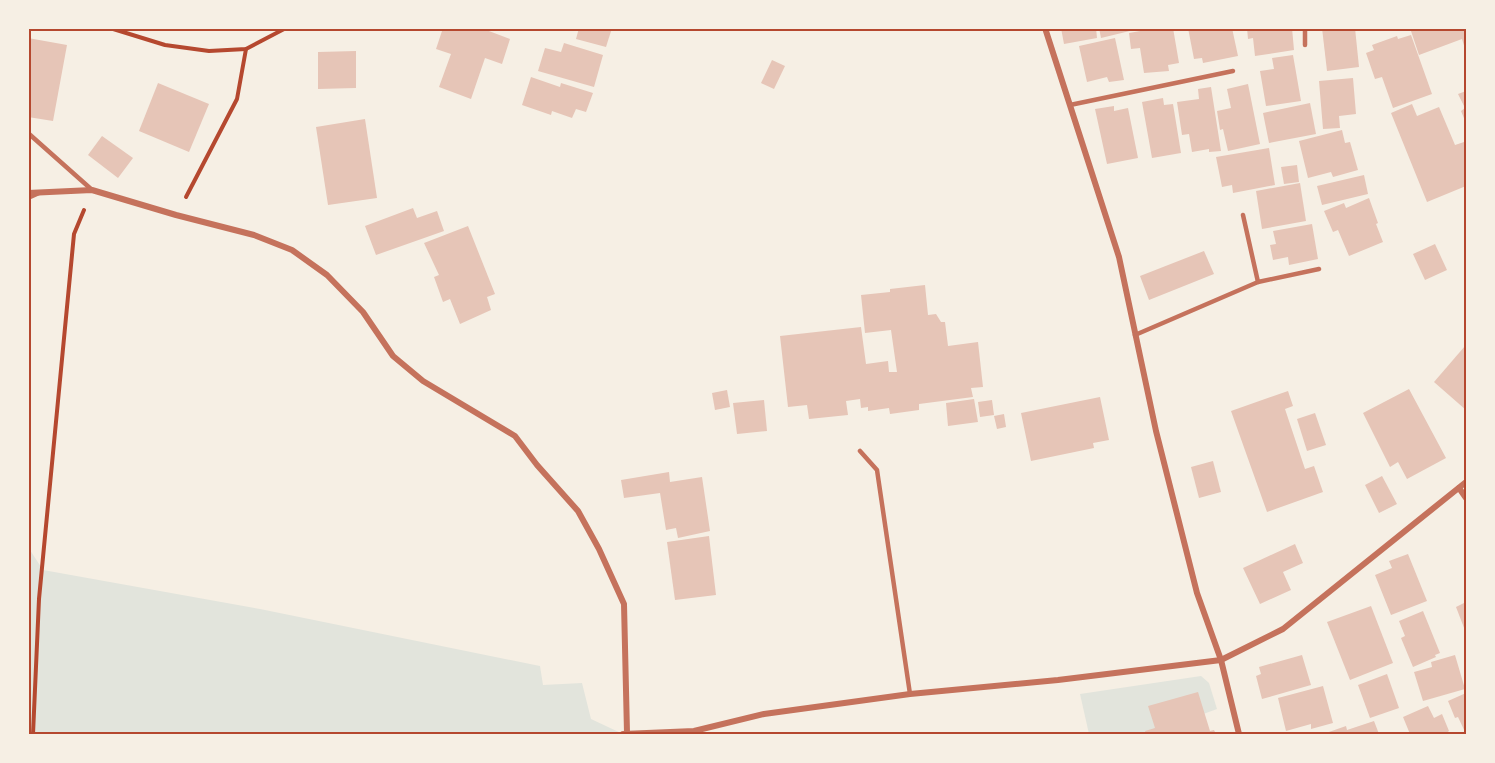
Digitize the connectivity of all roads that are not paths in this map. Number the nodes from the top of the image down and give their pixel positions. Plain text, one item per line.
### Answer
1 (1045, 28) edge
2 (1305, 28) edge
3 (1305, 45) dead end
4 (1233, 70) dead end
5 (1070, 105) junction
6 (28, 134) edge
7 (92, 190) junction
8 (41, 192) junction
9 (28, 193) edge
10 (28, 198) edge
11 (1244, 215) dead end
12 (1319, 269) dead end
13 (1258, 282) junction
14 (1135, 335) junction
15 (860, 451) dead end
16 (1467, 482) edge
17 (1459, 488) junction
18 (1467, 498) edge
19 (1221, 660) junction
20 (910, 694) junction
21 (695, 733) edge
22 (625, 734) edge
23 (1239, 735) edge

1 - 5 street
2 - 3 lane
4 - 5 lane
5 - 14 street
6 - 7 lane
7 - 8 street
7 - 22 street
8 - 9 street
8 - 10 lane
11 - 13 lane
12 - 13 lane
13 - 14 lane
14 - 19 street
15 - 20 lane
16 - 17 street
17 - 18 street
17 - 19 street
19 - 20 street
19 - 23 street
20 - 21 street
21 - 22 street

